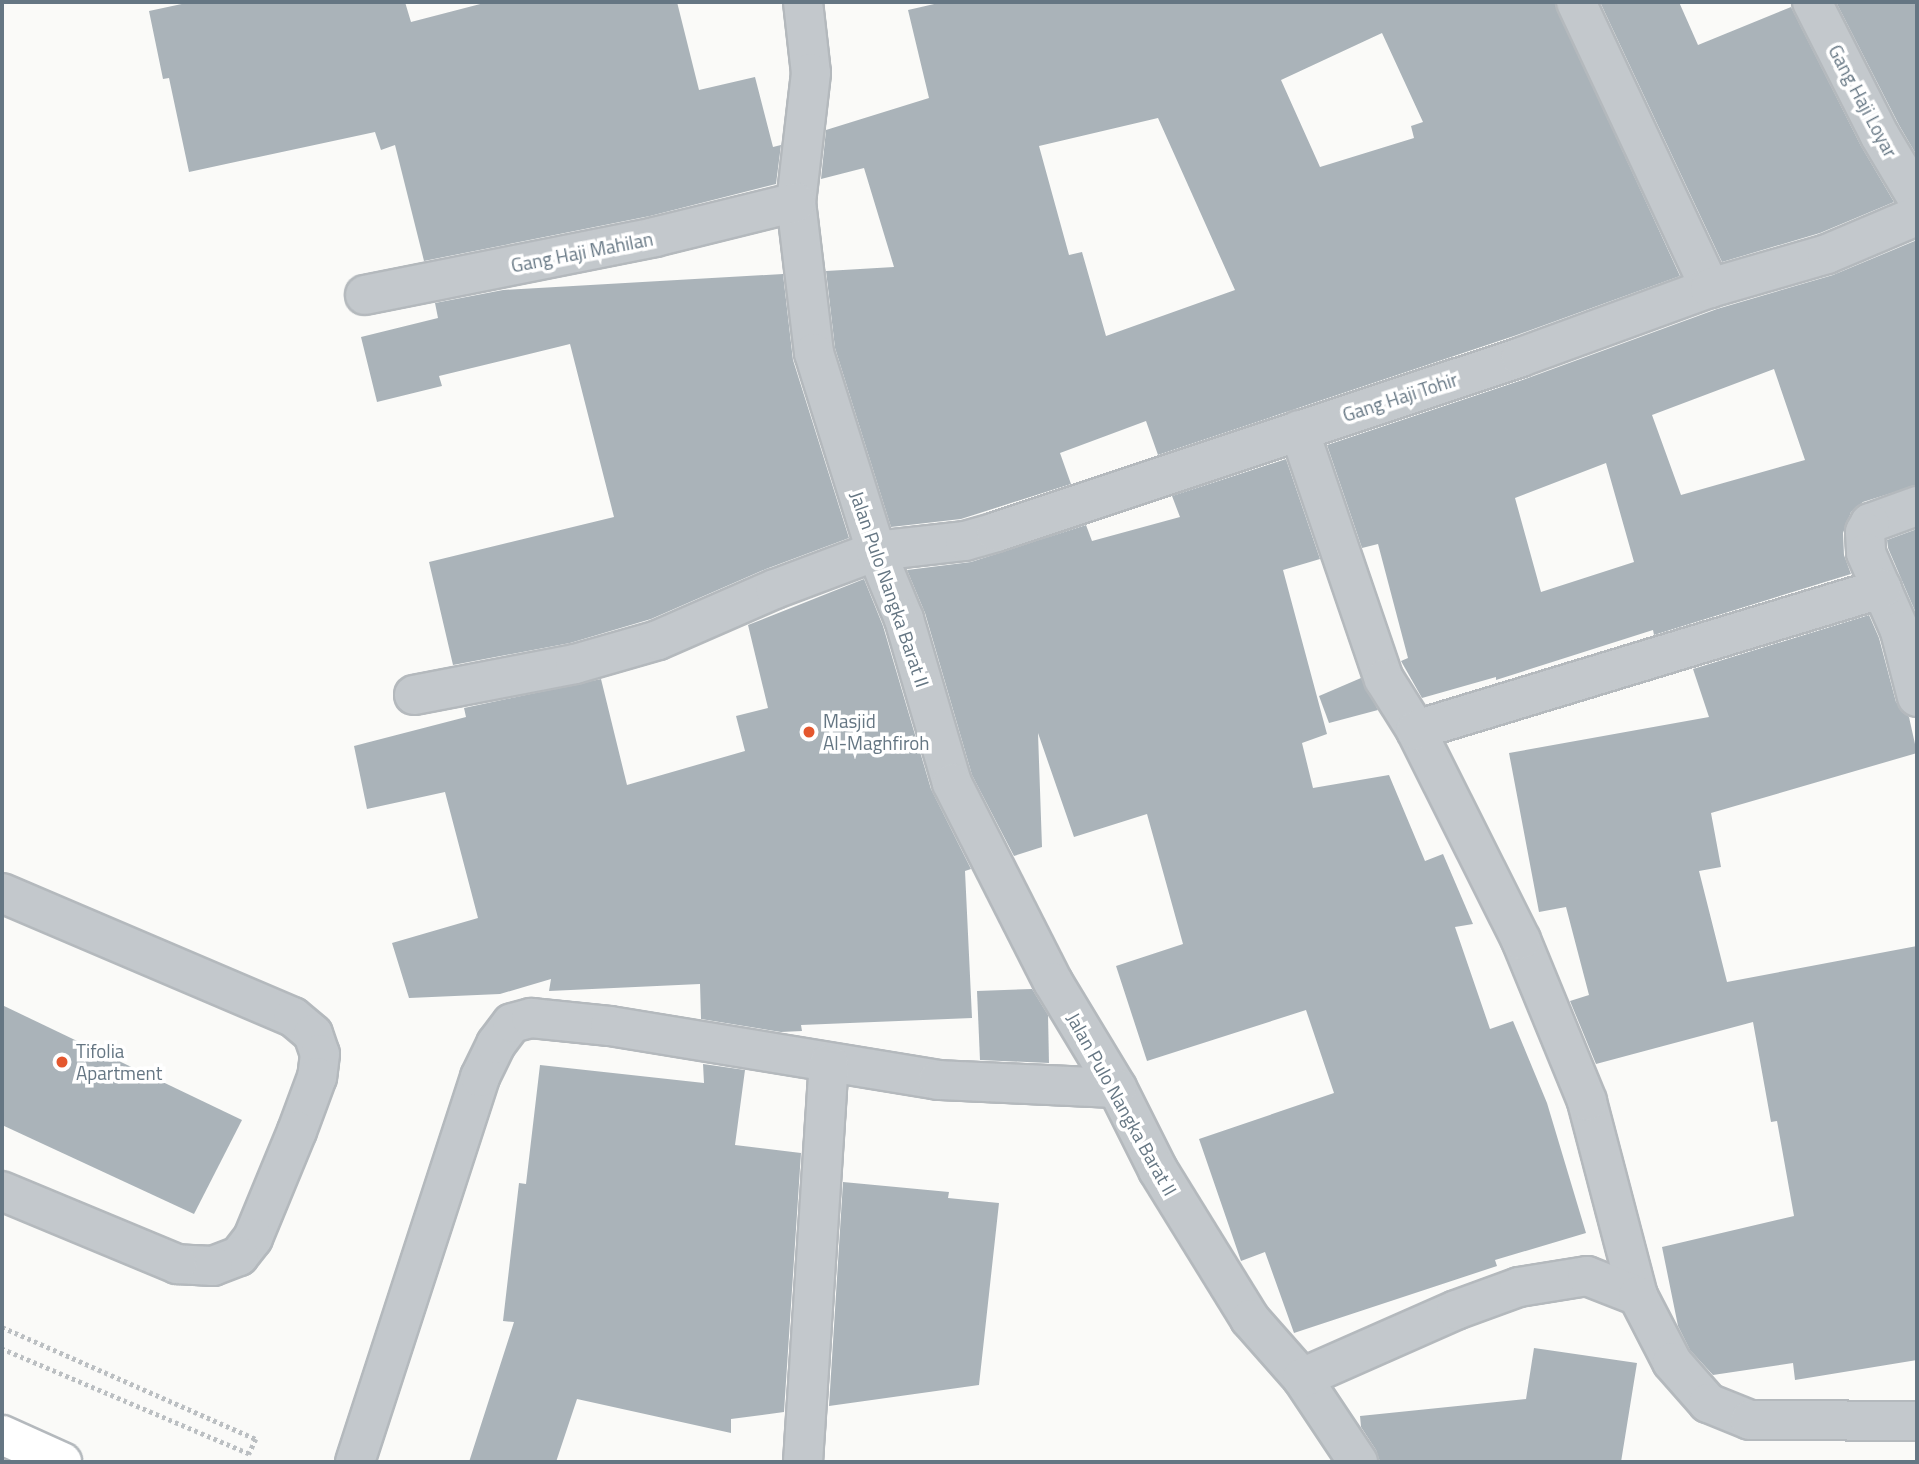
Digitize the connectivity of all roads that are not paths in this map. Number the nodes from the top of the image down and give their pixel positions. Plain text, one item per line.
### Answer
1 (803, 2) edge
2 (1576, 2) edge
3 (1812, 2) edge
4 (1917, 198) edge
5 (796, 202) junction
6 (1917, 216) edge
7 (1710, 288) junction
8 (365, 295) dead end
9 (1299, 430) junction
10 (1917, 506) edge
11 (876, 551) junction
12 (1882, 588) junction
13 (414, 695) dead end
14 (1917, 697) edge
15 (1416, 730) junction
16 (2, 893) edge
17 (828, 1064) junction
18 (1117, 1088) junction
19 (2, 1191) edge
20 (1638, 1296) junction
21 (1302, 1378) junction
22 (1917, 1421) edge
23 (2, 1436) edge
24 (62, 1462) edge
25 (355, 1462) edge
26 (803, 1462) edge
27 (1358, 1462) edge

1 - 5 street, Jalan Pulo Nangka Barat II
2 - 7 street
3 - 4 street, Gang Haji Loyar
5 - 8 street, Gang Haji Mahilan
5 - 11 street, Jalan Pulo Nangka Barat II
6 - 7 street, Gang Haji Tohir
7 - 9 street, Gang Haji Tohir
9 - 11 street, Gang Haji Tohir
9 - 15 street
10 - 12 street
11 - 13 street, Gang Haji Tohir
11 - 18 street, Jalan Pulo Nangka Barat II
12 - 14 street
12 - 15 street
15 - 20 street
16 - 19 street
17 - 18 street
17 - 25 street
17 - 26 street
18 - 21 street, Jalan Pulo Nangka Barat II
20 - 21 street
20 - 22 street
21 - 27 street, Jalan Pulo Nangka Barat II
23 - 24 highway

